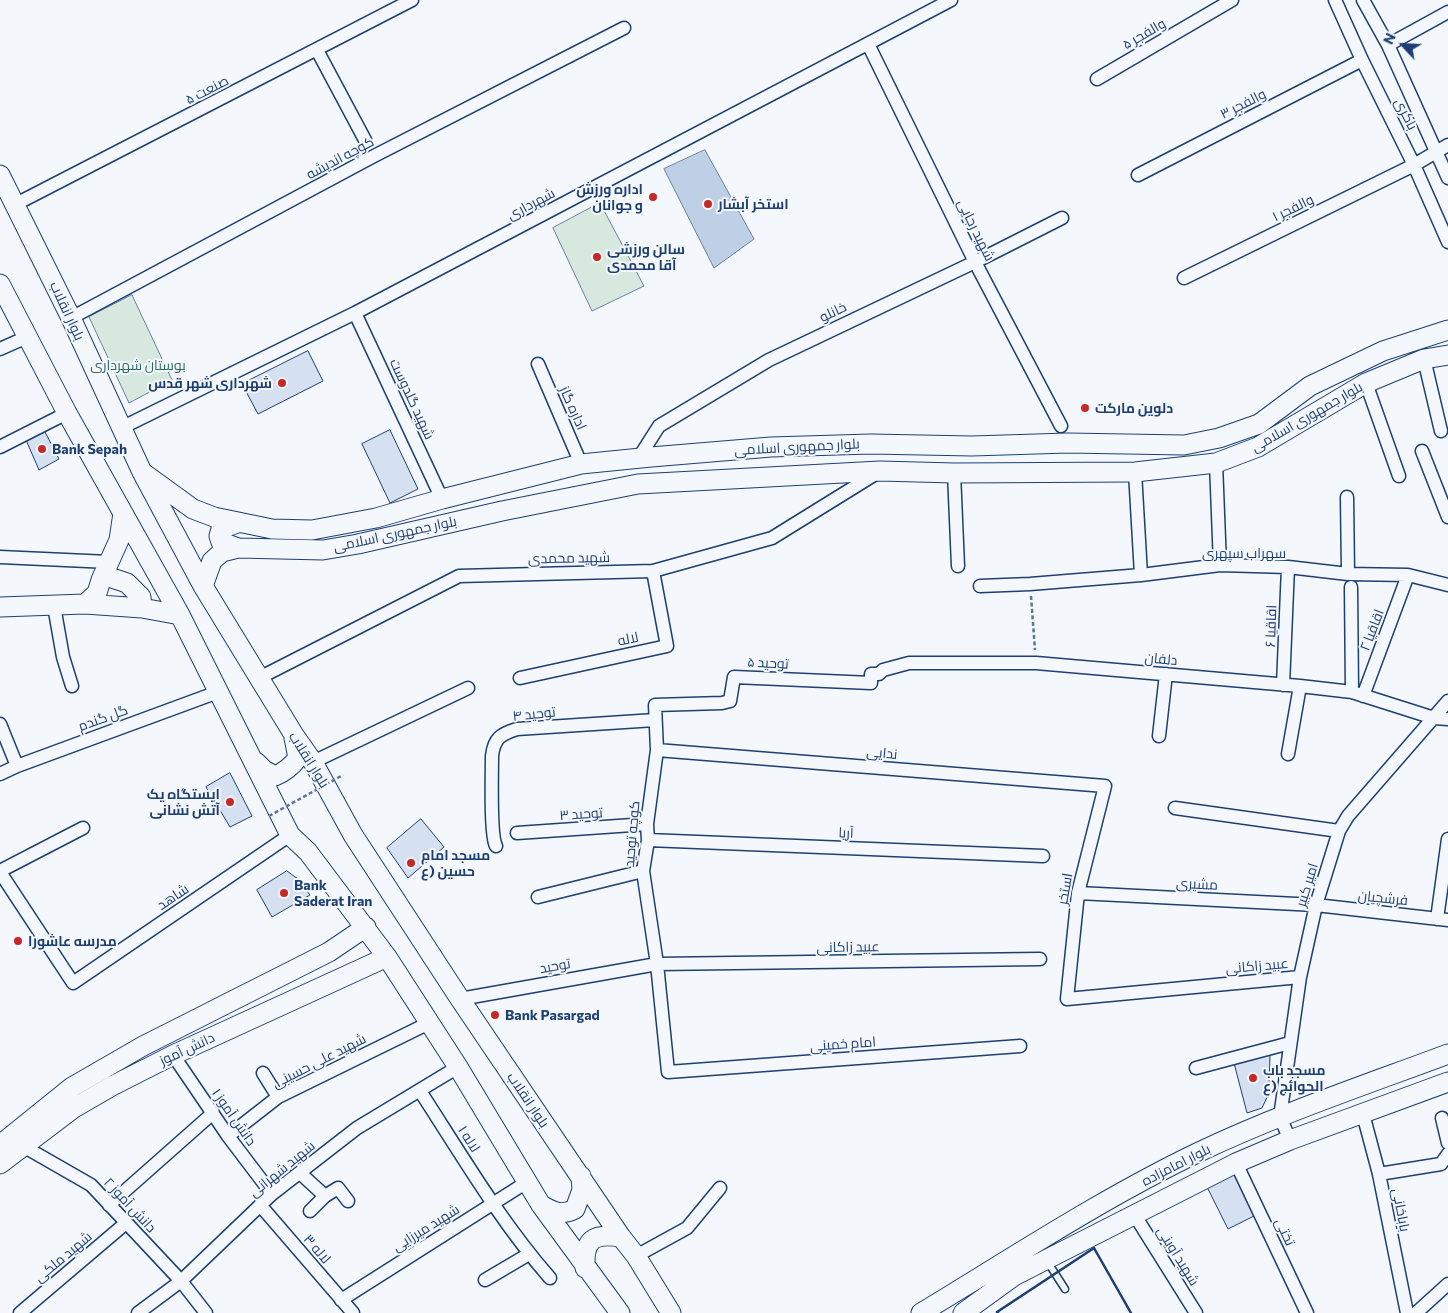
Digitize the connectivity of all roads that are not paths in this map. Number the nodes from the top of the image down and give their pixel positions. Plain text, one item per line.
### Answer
1 (412, 0) edge
2 (951, 0) edge
3 (1232, 0) edge
4 (1335, 0) edge
5 (1363, 0) edge
6 (1448, 12) edge
7 (624, 28) dead end
8 (868, 44) junction
9 (1388, 45) junction
10 (317, 50) junction
11 (1362, 60) junction
12 (1097, 79) dead end
13 (365, 140) dead end
14 (1442, 148) edge
15 (1414, 165) junction
16 (0, 175) edge
17 (1138, 175) dead end
18 (1448, 178) edge
19 (16, 204) junction
20 (1062, 218) dead end
21 (1448, 242) edge
22 (975, 262) junction
23 (1184, 278) dead end
24 (0, 284) edge
25 (355, 313) junction
26 (71, 318) junction
27 (1448, 330) edge
28 (27, 337) junction
29 (0, 349) edge
30 (1448, 355) edge
31 (1424, 359) junction
32 (538, 364) dead end
33 (1366, 383) junction
34 (67, 413) junction
35 (1061, 426) dead end
36 (121, 428) junction
37 (1441, 431) dead end
38 (972, 446) junction
39 (0, 447) edge
40 (1422, 451) dead end
41 (638, 460) junction
42 (1216, 463) junction
43 (581, 464) junction
44 (880, 471) junction
45 (142, 472) junction
46 (1135, 472) junction
47 (954, 473) junction
48 (974, 473) junction
49 (1399, 476) dead end
50 (1347, 497) dead end
51 (442, 499) junction
52 (123, 513) junction
53 (1448, 517) edge
54 (237, 523) junction
55 (238, 548) junction
56 (0, 557) edge
57 (958, 566) dead end
58 (1220, 566) junction
59 (106, 568) junction
60 (1288, 568) junction
61 (653, 571) junction
62 (1348, 574) junction
63 (1408, 575) junction
64 (1141, 576) junction
65 (1448, 585) edge
66 (203, 586) junction
67 (980, 586) dead end
68 (1351, 587) dead end
69 (85, 604) junction
70 (54, 606) junction
71 (0, 607) edge
72 (142, 608) junction
73 (180, 615) junction
74 (1166, 674) junction
75 (259, 678) junction
76 (520, 678) dead end
77 (871, 683) joint
78 (1283, 685) junction
79 (72, 686) dead end
80 (1300, 686) junction
81 (468, 688) dead end
82 (218, 692) junction
83 (1358, 694) junction
84 (1448, 701) edge
85 (655, 705) joint
86 (1434, 718) junction
87 (1448, 718) edge
88 (656, 720) junction
89 (0, 724) edge
90 (294, 735) junction
91 (1159, 736) dead end
92 (657, 750) junction
93 (1288, 754) dead end
94 (253, 759) junction
95 (313, 762) junction
96 (17, 766) junction
97 (0, 774) edge
98 (1105, 786) joint
99 (1175, 808) dead end
100 (647, 824) junction
101 (83, 828) dead end
102 (1340, 831) junction
103 (517, 833) dead end
104 (290, 835) junction
105 (648, 840) junction
106 (1448, 840) edge
107 (496, 846) dead end
108 (1043, 856) dead end
109 (0, 871) edge
110 (643, 871) junction
111 (1078, 893) junction
112 (538, 896) dead end
113 (1316, 906) junction
114 (1443, 920) edge
115 (366, 927) junction
116 (329, 952) junction
117 (387, 957) junction
118 (1040, 959) dead end
119 (657, 964) junction
120 (344, 975) junction
121 (1300, 977) junction
122 (460, 999) junction
123 (1067, 999) joint
124 (429, 1023) junction
125 (1290, 1043) junction
126 (1020, 1046) dead end
127 (1448, 1054) edge
128 (173, 1055) junction
129 (458, 1067) junction
130 (1196, 1068) dead end
131 (668, 1072) joint
132 (263, 1073) dead end
133 (1448, 1082) edge
134 (420, 1091) junction
135 (278, 1097) junction
136 (212, 1113) junction
137 (1363, 1114) junction
138 (1280, 1117) junction
139 (1442, 1118) dead end
140 (228, 1136) junction
141 (1290, 1140) junction
142 (7, 1142) edge
143 (1448, 1143) edge
144 (1448, 1154) edge
145 (1236, 1163) junction
146 (0, 1164) edge
147 (300, 1174) junction
148 (1378, 1174) junction
149 (580, 1176) junction
150 (527, 1182) junction
151 (720, 1188) dead end
152 (272, 1194) junction
153 (325, 1196) junction
154 (348, 1201) dead end
155 (493, 1203) junction
156 (109, 1205) junction
157 (260, 1205) junction
158 (541, 1205) junction
159 (310, 1211) dead end
160 (1134, 1214) junction
161 (126, 1223) junction
162 (621, 1237) junction
163 (529, 1254) junction
164 (636, 1256) junction
165 (1046, 1260) junction
166 (586, 1268) junction
167 (550, 1278) dead end
168 (486, 1280) dead end
169 (180, 1281) junction
170 (1448, 1284) edge
171 (1065, 1289) dead end
172 (347, 1309) edge
173 (20, 1313) edge
174 (138, 1313) edge
175 (206, 1313) edge
176 (620, 1313) edge
177 (671, 1313) edge
178 (921, 1313) edge
179 (963, 1313) edge
180 (1196, 1313) edge
181 (1307, 1313) edge
182 (1407, 1313) edge
183 (1416, 1313) edge

1 - 10 street, صنعت ۵
2 - 8 street, شهرداری
3 - 12 street, والفجر ۵
4 - 11 street, باکری
5 - 9 street
6 - 9 street
7 - 26 street, کوچه اندیشه
8 - 22 street, شهید رجایی
8 - 25 street, شهرداری
9 - 14 street
10 - 13 street
10 - 19 street, صنعت ۵
11 - 15 street, باکری
11 - 17 street, والفجر ۳
14 - 15 street, والفجر ۱
14 - 18 street
15 - 21 street, باکری
15 - 23 street, والفجر ۱
16 - 19 main road, بلوار انقلاب
19 - 26 main road, بلوار انقلاب
20 - 22 street, خانلو
22 - 35 street, شهید رجایی
22 - 41 street, خانلو
24 - 28 main road
25 - 36 street, شهرداری
25 - 51 street, شهید گلدوست
26 - 36 main road, بلوار انقلاب
27 - 38 main road, بلوار جمهوری اسلامی
28 - 29 street
28 - 34 main road
30 - 31 main road, بلوار جمهوری اسلامی
31 - 33 main road, بلوار جمهوری اسلامی
31 - 37 street
32 - 43 street, اداره گاز
33 - 42 main road, بلوار جمهوری اسلامی
33 - 49 street
34 - 39 street
34 - 52 main road
36 - 45 main road, بلوار انقلاب
38 - 41 main road, بلوار جمهوری اسلامی
38 - 48 main road
40 - 53 street
41 - 43 main road, بلوار جمهوری اسلامی
42 - 46 main road, بلوار جمهوری اسلامی
42 - 58 street
43 - 51 main road, بلوار جمهوری اسلامی
44 - 47 main road, بلوار جمهوری اسلامی
44 - 55 main road, بلوار جمهوری اسلامی
44 - 61 street, شهید محمدی
45 - 54 main road, بلوار جمهوری اسلامی
45 - 66 main road, بلوار انقلاب
46 - 48 main road, بلوار جمهوری اسلامی
46 - 64 street
47 - 48 main road, بلوار جمهوری اسلامی
47 - 57 street
50 - 62 street
51 - 54 main road, بلوار جمهوری اسلامی
52 - 59 main road
52 - 73 main road
54 - 55 main road
55 - 66 main road, بلوار جمهوری اسلامی
56 - 59 street
58 - 60 street, سهراب سپهری
58 - 64 street, سهراب سپهری
59 - 69 main road
59 - 72 main road
60 - 62 street, سهراب سپهری
60 - 78 street, اقاقیا ۶
61 - 75 street, شهید محمدی
61 - 76 street, لاله
62 - 63 street, سهراب سپهری
63 - 65 street, سهراب سپهری
63 - 83 street, اقاقیا ۲
64 - 67 street, سهراب سپهری
66 - 75 main road, بلوار انقلاب
68 - 83 street
69 - 70 main road
69 - 72 main road
70 - 71 main road
70 - 79 street
72 - 73 main road
73 - 82 main road
74 - 77 street, دلفان
74 - 78 street, دلفان
74 - 91 street
75 - 90 main road, بلوار انقلاب
77 - 85 street, توحید ۵
78 - 80 street, دلفان
80 - 83 street, دلفان
80 - 93 street
81 - 95 street
82 - 94 main road
82 - 96 street, گل گندم
83 - 86 street, دلفان
84 - 86 street, امیر کبیر
85 - 88 street, کوچه توحید
86 - 87 street, دلفان
86 - 102 street, امیر کبیر
88 - 92 street, کوچه توحید
88 - 107 street, توحید ۴
89 - 96 street
90 - 94 main road
90 - 95 main road, بلوار انقلاب
92 - 98 street, ندایی
92 - 100 street, کوچه توحید
94 - 104 main road
95 - 122 main road, بلوار انقلاب
96 - 97 street, گل گندم
98 - 111 street, استخر
99 - 102 street
100 - 103 street, توحید ۳
100 - 105 street, کوچه توحید
101 - 109 street
102 - 113 street, امیر کبیر
104 - 109 street, شاهد
104 - 115 main road
105 - 108 street, آریا
105 - 110 street, کوچه توحید
106 - 114 street
110 - 112 street
110 - 119 street, کوچه توحید
111 - 113 street, مشیری
111 - 123 street, استخر
113 - 114 street, فرشچیان
113 - 121 street, امیر کبیر
115 - 116 main road, دانش آموز
115 - 117 main road
116 - 120 main road
116 - 142 main road, دانش آموز
117 - 120 main road, دانش آموز
117 - 124 main road
118 - 119 street, عبید زاکانی
119 - 122 street, توحید
119 - 131 street, کوچه توحید
120 - 128 main road, دانش آموز
121 - 123 street, عبید زاکانی
121 - 125 street, امیر کبیر
122 - 149 main road, بلوار انقلاب
124 - 129 main road
124 - 135 street, شهید علی حسینی
125 - 130 street
125 - 138 street, امیر کبیر
126 - 131 street, امام خمینی
127 - 138 main road, بلوار امامزاده
128 - 136 street, دانش آموز ۱
128 - 142 main road, دانش آموز
129 - 134 street, شهید شهرانی
129 - 150 main road
132 - 135 street
133 - 137 main road, بلوار امامزاده
134 - 147 street, شهید شهرانی
134 - 155 street, لاله ۱
135 - 140 street, شهید علی حسینی
136 - 140 street, دانش آموز ۱
136 - 156 street
137 - 141 main road, بلوار امامزاده
137 - 148 street, باباخانی
138 - 141 street
138 - 178 main road, بلوار امامزاده
139 - 143 street
140 - 152 street, دانش آموز ۱
141 - 145 main road, بلوار امامزاده
142 - 146 main road, دانش آموز
142 - 156 street, دانش آموز ۲
144 - 148 street
145 - 160 main road, بلوار امامزاده
145 - 181 street, تختی
147 - 152 street, شهید شهرانی
147 - 153 street
148 - 182 street, باباخانی
149 - 158 main road
149 - 162 main road, بلوار انقلاب
150 - 155 street, شهید میرزایی
150 - 158 main road
151 - 164 street
152 - 157 street, شهید شهرانی
153 - 154 street
153 - 159 street
155 - 163 street, لاله ۱
155 - 172 street, شهید میرزایی
156 - 161 street, دانش آموز ۲
157 - 169 street, شهید شهرانی
157 - 172 street, لاله ۳
158 - 166 main road
160 - 165 main road, بلوار امامزاده
160 - 180 street, شهید آوینی
161 - 169 street, دانش آموز ۲
161 - 173 street, شهید ملکی
162 - 164 main road, بلوار انقلاب
162 - 166 main road
163 - 167 street, لاله ۱
163 - 168 street
164 - 177 main road, بلوار انقلاب
165 - 171 lane
165 - 179 main road, بلوار امامزاده
166 - 176 main road
169 - 174 street, شهید شهرانی
169 - 175 street, دانش آموز ۲
170 - 183 street

